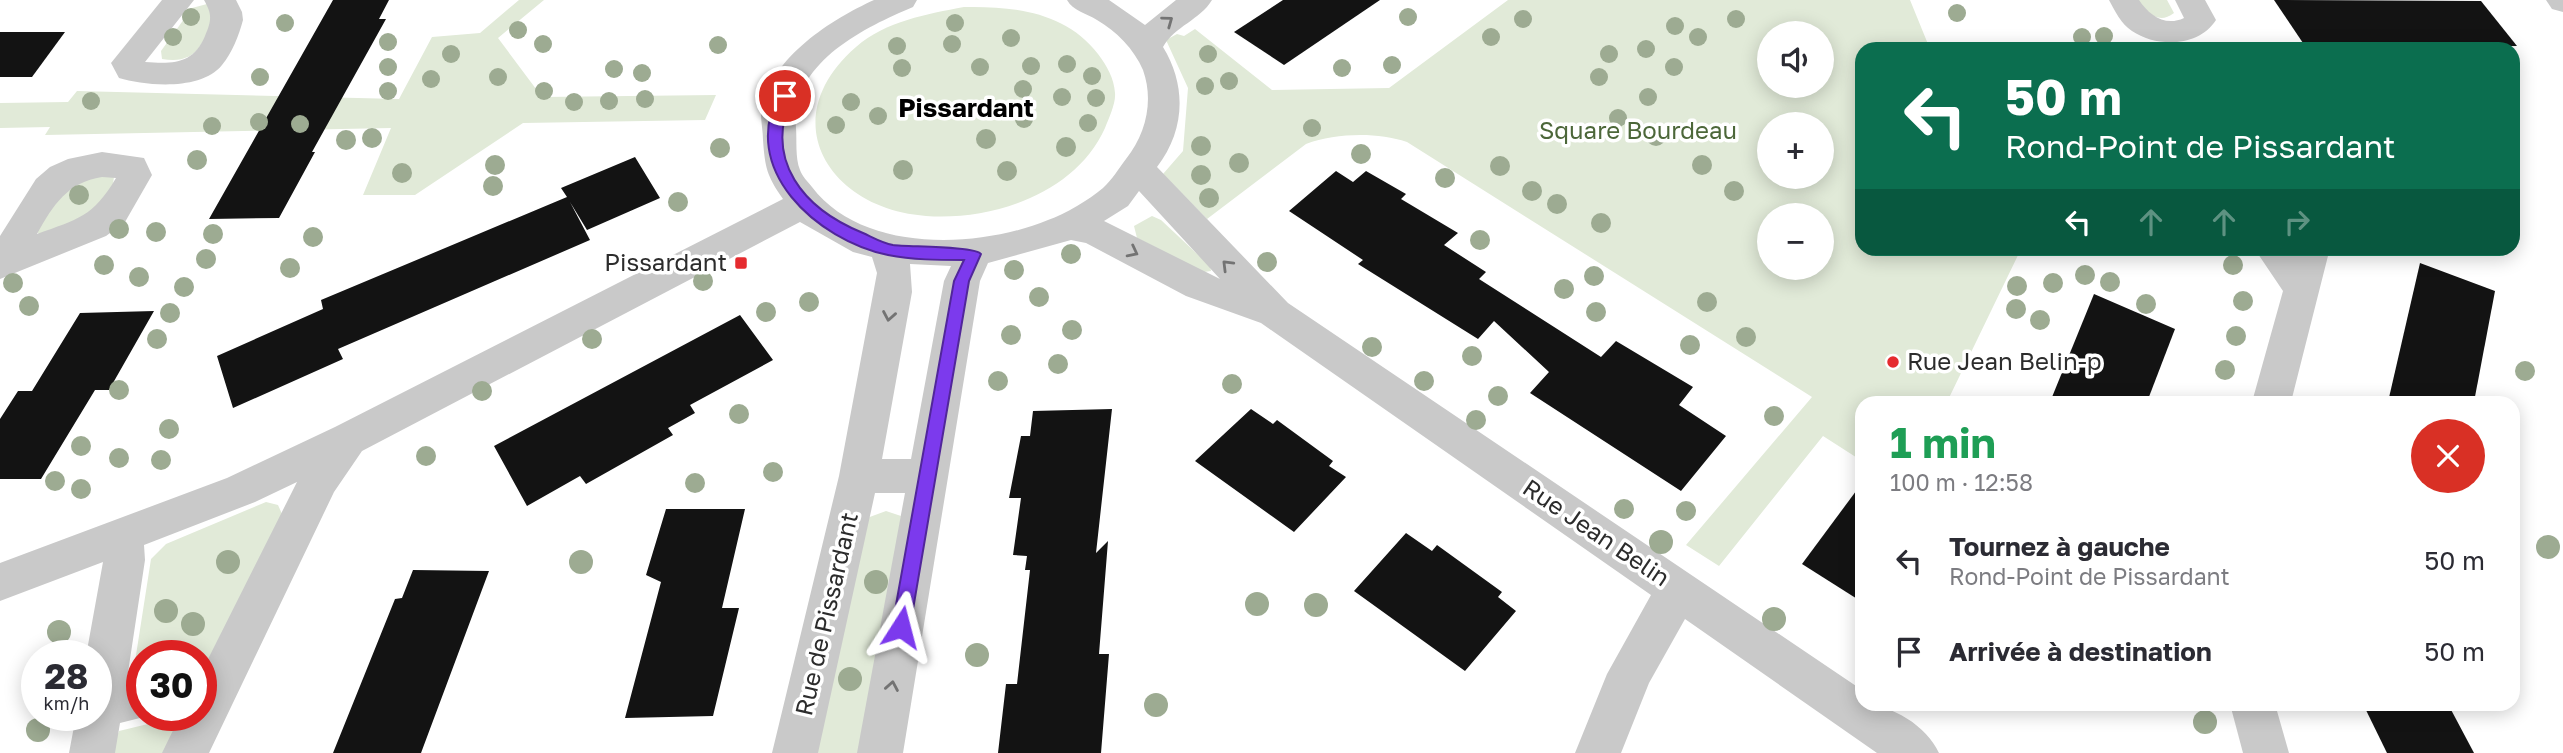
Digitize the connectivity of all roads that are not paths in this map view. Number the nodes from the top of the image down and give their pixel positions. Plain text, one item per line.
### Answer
1 (179, 0) edge
2 (219, 0) edge
3 (1197, 0) edge
4 (2124, 0) edge
5 (2190, 0) edge
6 (1088, 1) edge
7 (884, 3) edge
8 (1147, 47) junction
9 (1141, 172) junction
10 (804, 204) junction
11 (1070, 227) junction
12 (888, 250) junction
13 (974, 254) junction
14 (2279, 256) edge
15 (2310, 256) edge
16 (2300, 287) junction
17 (1275, 313) junction
18 (2273, 396) edge
19 (349, 439) junction
20 (859, 475) junction
21 (927, 476) junction
22 (123, 537) junction
23 (0, 582) edge
24 (1679, 590) junction
25 (217, 671) edge
26 (122, 702) edge
27 (2255, 711) edge
28 (193, 731) edge
29 (92, 753) edge
30 (185, 753) edge
31 (795, 753) edge
32 (880, 753) edge
33 (1598, 753) edge
34 (1916, 753) edge
35 (2266, 753) edge

1 - 2 street
8 -> 3 street
4 - 5 street
6 - 8 street
7 - 10 street
8 - 9 street
9 - 11 street
17 -> 9 street, Rue Jean Belin
10 - 12 street
10 - 19 street
11 - 13 street
11 -> 17 street, Rue Jean Belin
12 - 13 street
12 -> 20 street, Rue de Pissardant
13 - 21 street
14 - 16 street
15 - 16 street
16 - 18 street
17 - 24 street, Rue Jean Belin
19 - 22 street
19 - 25 street
20 - 21 street
20 - 31 street, Rue de Pissardant
32 -> 21 street
22 - 23 street
22 - 26 street
24 - 33 street
24 - 34 street, Rue Jean Belin
26 - 29 street
27 - 35 street
28 - 30 street

